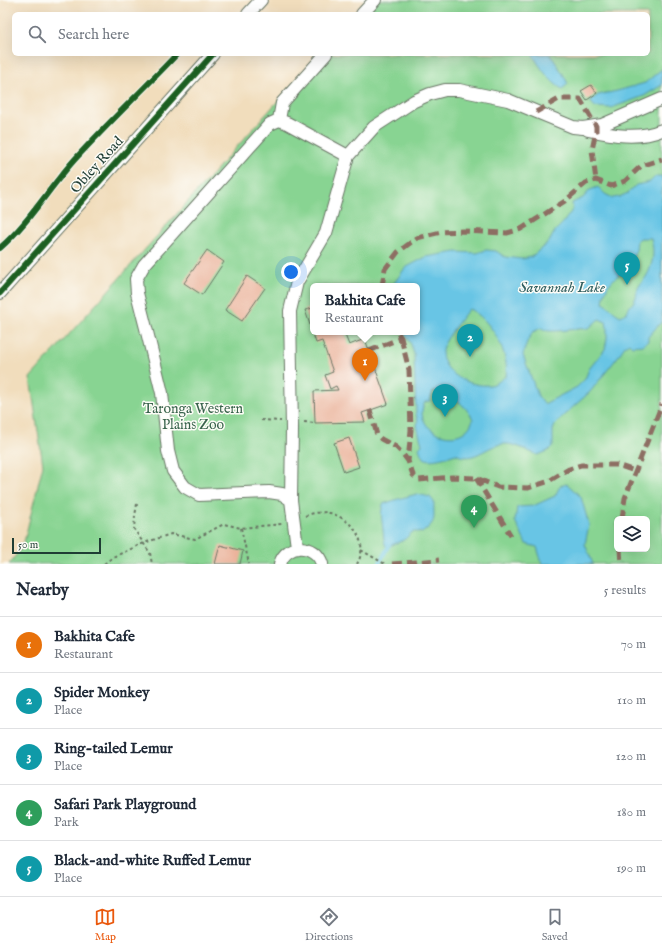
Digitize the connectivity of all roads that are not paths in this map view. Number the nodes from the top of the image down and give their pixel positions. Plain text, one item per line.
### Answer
1 (261, 0) edge
2 (375, 0) edge
3 (250, 12) edge
4 (364, 12) edge
5 (211, 56) edge
6 (324, 56) edge
7 (662, 99) edge
8 (279, 120) junction
9 (583, 128) junction
10 (662, 130) edge
11 (348, 156) junction
12 (0, 293) edge
13 (291, 500) junction
14 (297, 547) junction
15 (280, 564) edge
16 (322, 564) edge

1 - 3 street
2 - 4 street
5 - 12 street, Obley Road
6 - 8 street
7 - 9 street
8 - 11 street
8 - 13 street
9 - 10 street
9 - 11 street
11 - 13 street
13 - 14 street
14 - 15 street
14 - 16 street

